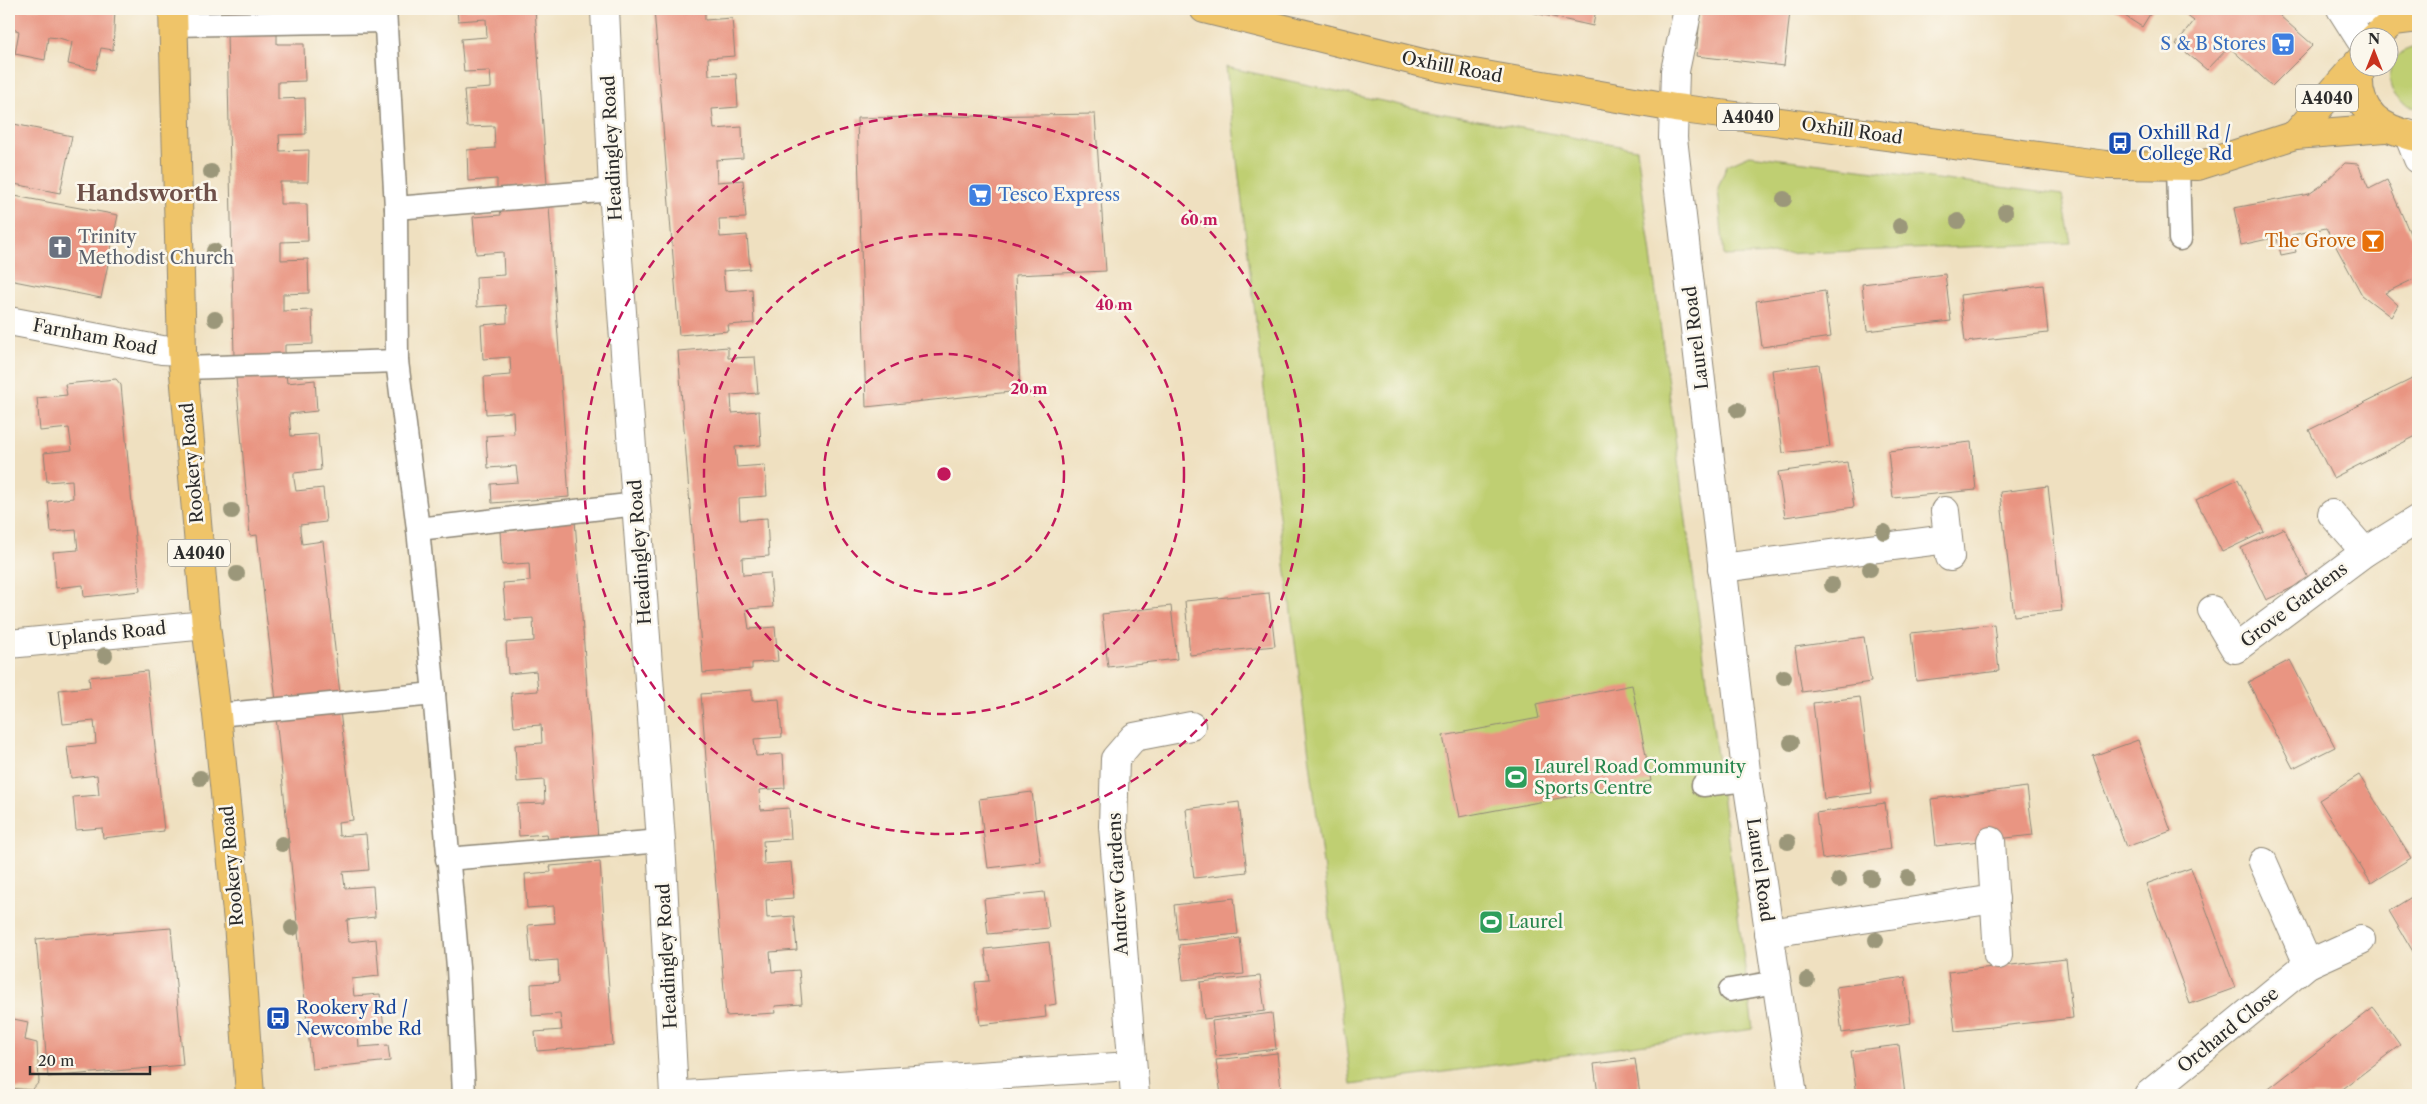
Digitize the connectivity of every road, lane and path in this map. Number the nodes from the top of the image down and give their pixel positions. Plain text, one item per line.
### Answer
1 (605, 9) edge
2 (1204, 9) edge
3 (1688, 9) edge
4 (2341, 9) edge
5 (2368, 9) edge
6 (385, 15) edge
7 (173, 17) edge
8 (2418, 17) edge
9 (2353, 28) edge
10 (2386, 28) edge
11 (2350, 72) edge
12 (2358, 78) edge
13 (1675, 108) junction
14 (2295, 135) junction
15 (2407, 139) edge
16 (2178, 166) junction
17 (614, 190) junction
18 (396, 208) junction
19 (2180, 239) dead end
20 (9, 321) edge
21 (183, 360) junction
22 (397, 361) junction
23 (637, 504) junction
24 (1945, 511) dead end
25 (2332, 514) dead end
26 (2418, 520) edge
27 (418, 529) junction
28 (2365, 552) junction
29 (1722, 568) junction
30 (2212, 610) dead end
31 (206, 625) junction
32 (9, 644) edge
33 (434, 694) junction
34 (217, 715) junction
35 (1191, 726) dead end
36 (1747, 780) junction
37 (1702, 786) dead end
38 (661, 841) junction
39 (1991, 841) dead end
40 (447, 859) junction
41 (2263, 862) dead end
42 (1995, 899) junction
43 (1769, 933) junction
44 (2361, 940) dead end
45 (1998, 955) dead end
46 (2308, 964) junction
47 (1776, 982) junction
48 (1730, 990) dead end
49 (1131, 1066) junction
50 (250, 1095) edge
51 (464, 1095) edge
52 (674, 1095) edge
53 (685, 1095) edge
54 (1135, 1095) edge
55 (1793, 1095) edge
56 (2148, 1095) edge

1 - 17 street, Headingley Road
2 - 13 main road, Oxhill Road / A4040
3 - 13 street, Laurel Road
4 - 9 street
5 - 8 street
6 - 7 lane
6 - 18 lane
7 - 21 main road, Rookery Road / A4040
8 - 10 main road
11 - 14 main road, A4040
12 - 15 main road
13 - 16 main road, Oxhill Road / A4040
13 - 29 street, Laurel Road
14 - 15 main road, Oxhill Road / A4040
14 - 16 main road, Oxhill Road / A4040
16 - 19 lane
17 - 18 lane
17 - 23 street, Headingley Road
18 - 22 lane
20 - 21 street, Farnham Road
21 - 22 lane
21 - 31 main road, Rookery Road / A4040
22 - 27 lane
23 - 27 lane
23 - 38 street, Headingley Road
24 - 29 street
25 - 28 street, Grove Gardens
26 - 28 street, Grove Gardens
27 - 33 lane
28 - 30 street, Grove Gardens
29 - 36 street, Laurel Road
31 - 32 street, Uplands Road
31 - 34 main road, Rookery Road / A4040
33 - 34 lane
33 - 40 lane
34 - 50 main road, Rookery Road / A4040
35 - 49 street, Andrew Gardens
36 - 37 lane
36 - 43 street, Laurel Road
38 - 40 lane
38 - 52 street, Headingley Road
39 - 42 street
40 - 51 lane
41 - 46 street
42 - 43 street, Laurel Road
42 - 45 street
43 - 47 street, Laurel Road
44 - 46 street, Orchard Close
46 - 56 street, Orchard Close
47 - 48 lane
47 - 55 street, Laurel Road
49 - 53 street
49 - 54 street, Andrew Gardens

